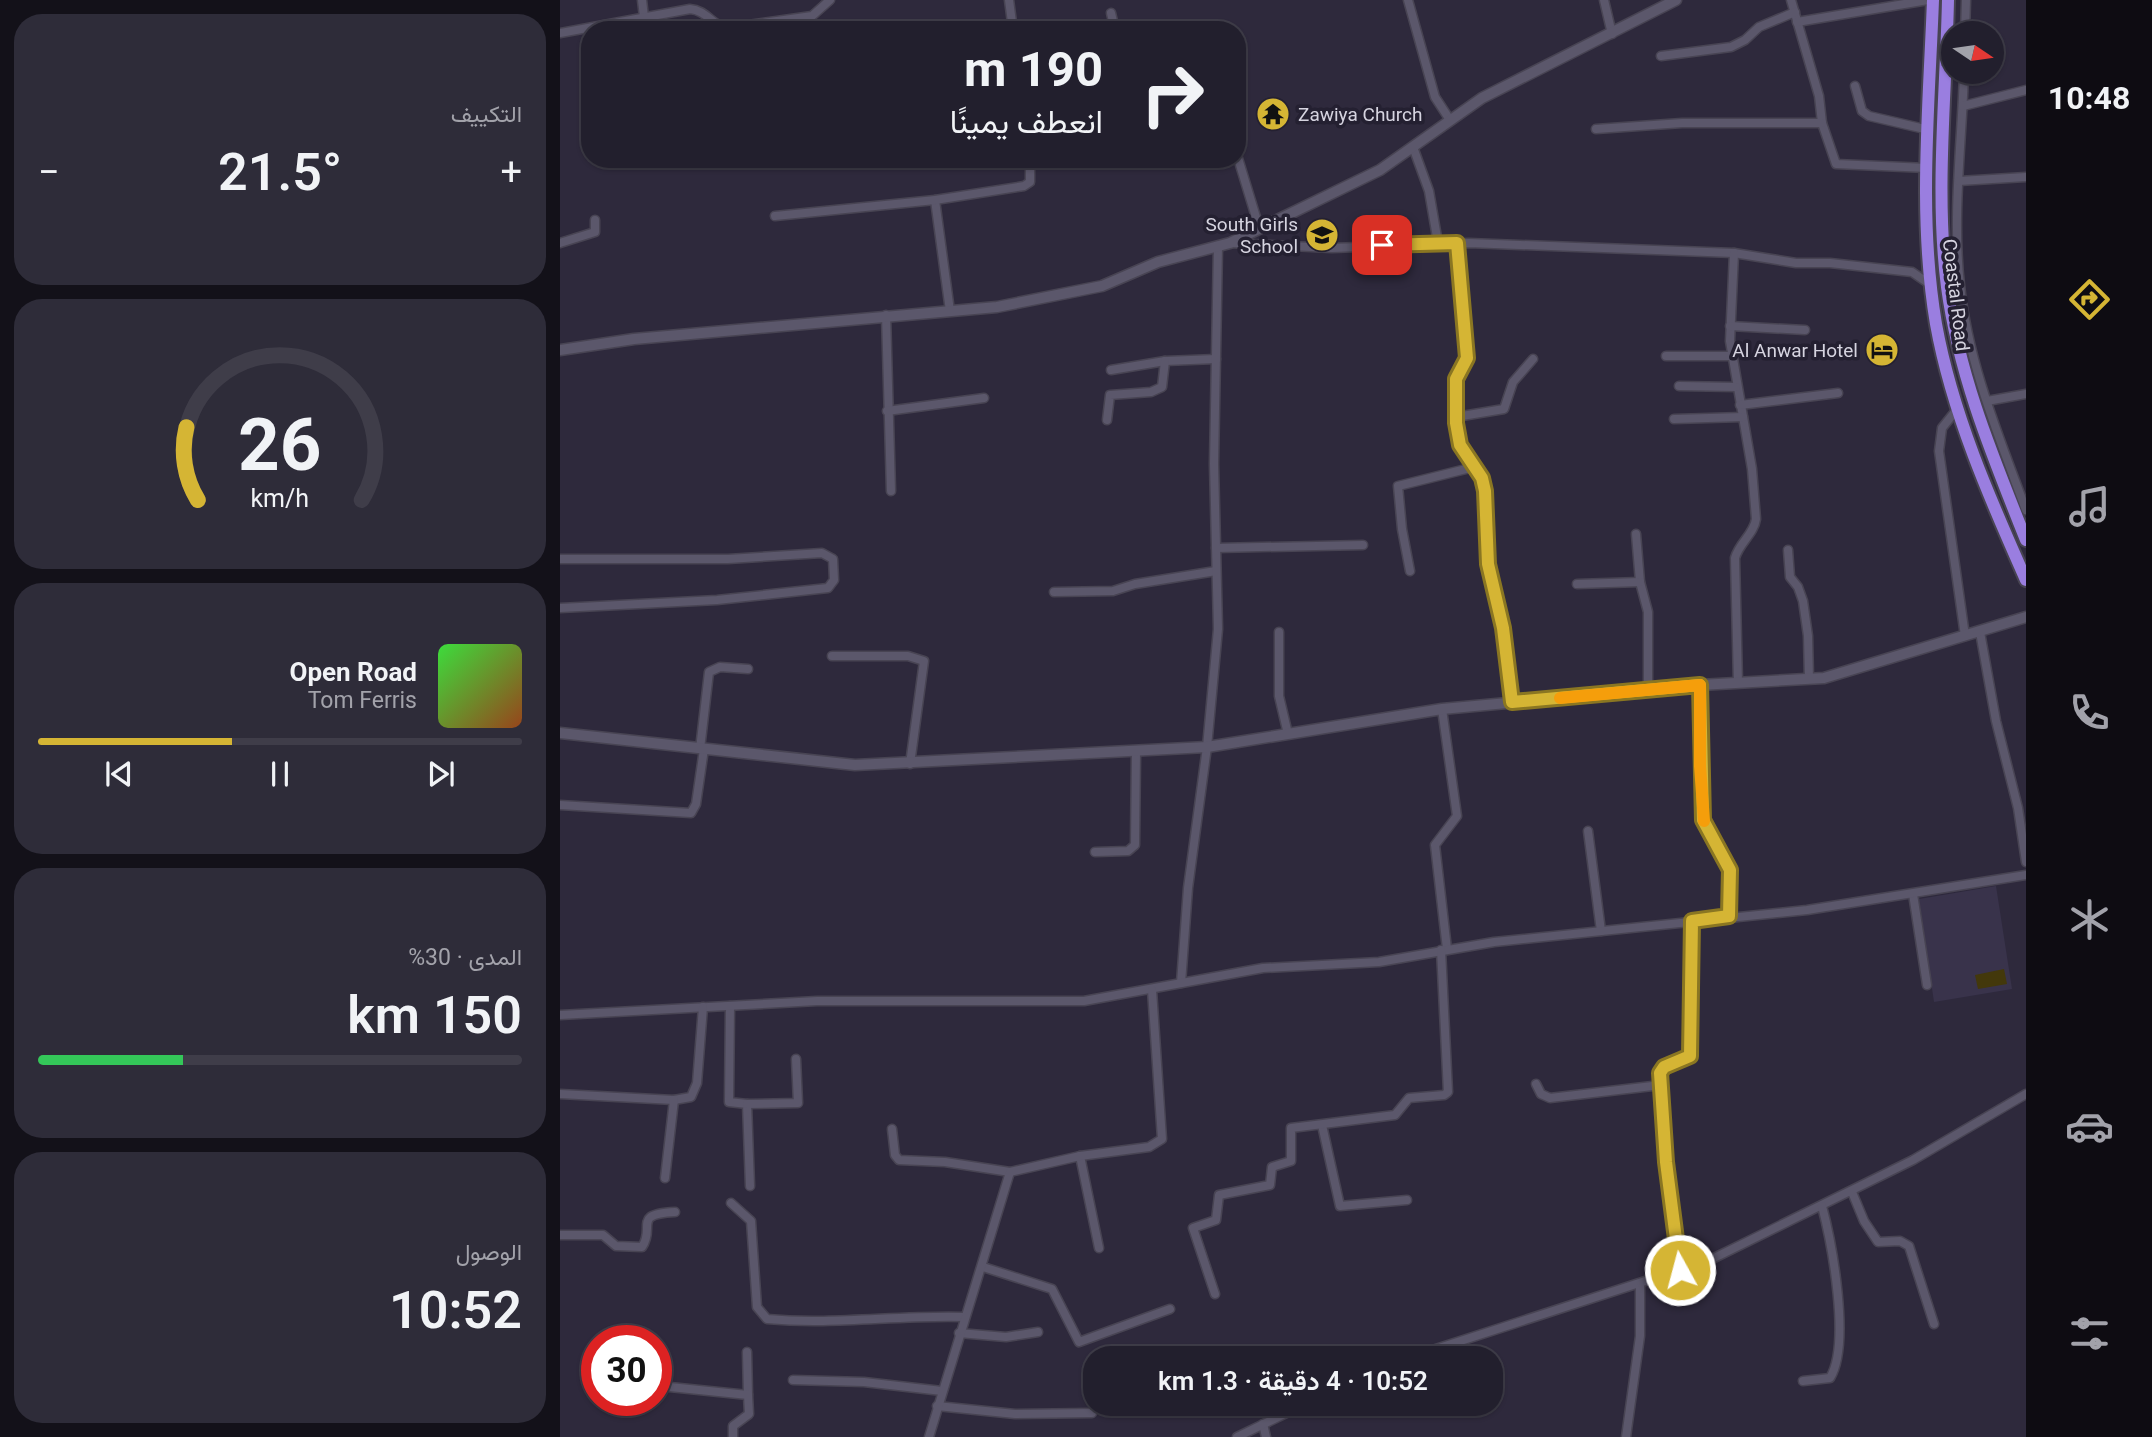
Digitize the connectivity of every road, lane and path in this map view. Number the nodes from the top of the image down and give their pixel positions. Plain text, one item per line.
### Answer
1 (642, 0) edge
2 (830, 0) edge
3 (1009, 0) edge
4 (1408, 0) edge
5 (1604, 0) edge
6 (1676, 0) edge
7 (1791, 0) edge
8 (1928, 0) edge
9 (1933, 0) edge
10 (1948, 0) edge
11 (1968, 1) edge
12 (1795, 12) junction
13 (1111, 13) dead end
14 (644, 17) junction
15 (623, 21) edge
16 (712, 21) edge
17 (776, 21) edge
18 (1012, 21) edge
19 (1113, 21) edge
20 (1966, 21) edge
21 (1797, 22) junction
22 (581, 29) edge
23 (560, 33) edge
24 (1612, 34) junction
25 (1661, 56) dead end
26 (1964, 84) edge
27 (1855, 86) dead end
28 (2026, 90) edge
29 (1963, 106) junction
30 (1450, 120) junction
31 (1822, 123) junction
32 (1596, 129) dead end
33 (1929, 130) junction
34 (1413, 147) junction
35 (1030, 168) edge
36 (1241, 168) edge
37 (1927, 168) junction
38 (2026, 177) edge
39 (1959, 181) junction
40 (935, 200) junction
41 (775, 216) dead end
42 (595, 220) dead end
43 (1259, 227) junction
44 (560, 243) edge
45 (1230, 243) junction
46 (1438, 243) junction
47 (1457, 243) junction
48 (1218, 246) junction
49 (1734, 253) junction
50 (1930, 263) junction
51 (1912, 272) junction
52 (1932, 286) junction
53 (950, 310) junction
54 (886, 315) junction
55 (1730, 326) junction
56 (1805, 330) dead end
57 (560, 350) edge
58 (1666, 356) dead end
59 (1732, 356) junction
60 (1216, 359) junction
61 (1534, 359) dead end
62 (1165, 361) junction
63 (1111, 370) dead end
64 (1679, 386) dead end
65 (1737, 387) junction
66 (1838, 393) dead end
67 (2025, 397) edge
68 (984, 398) dead end
69 (1987, 401) junction
70 (1740, 405) junction
71 (1958, 408) junction
72 (887, 411) junction
73 (1456, 417) junction
74 (1743, 417) junction
75 (1674, 419) dead end
76 (1107, 420) dead end
77 (1474, 467) junction
78 (891, 491) dead end
79 (2026, 510) edge
80 (1636, 534) dead end
81 (2026, 540) edge
82 (1363, 545) dead end
83 (1216, 548) junction
84 (1788, 550) dead end
85 (560, 559) edge
86 (1410, 570) dead end
87 (1216, 571) junction
88 (2026, 580) edge
89 (1640, 582) junction
90 (1577, 584) dead end
91 (1054, 592) dead end
92 (560, 608) edge
93 (2026, 611) edge
94 (2021, 618) edge
95 (1279, 632) dead end
96 (1980, 632) junction
97 (1965, 636) junction
98 (832, 656) dead end
99 (748, 669) dead end
100 (1809, 680) junction
101 (1738, 683) junction
102 (1700, 685) junction
103 (1648, 689) junction
104 (1512, 702) junction
105 (1442, 709) junction
106 (560, 733) edge
107 (1289, 734) junction
108 (1207, 747) junction
109 (702, 749) junction
110 (1136, 752) junction
111 (910, 764) junction
112 (560, 805) edge
113 (1588, 831) dead end
114 (1095, 852) dead end
115 (2026, 862) edge
116 (2026, 875) edge
117 (1913, 894) junction
118 (1729, 916) junction
119 (1692, 921) junction
120 (1601, 931) junction
121 (1444, 949) junction
122 (1181, 983) junction
123 (1927, 985) dead end
124 (1152, 990) junction
125 (730, 1006) junction
126 (703, 1007) junction
127 (560, 1015) edge
128 (796, 1059) dead end
129 (1536, 1084) dead end
130 (1661, 1085) junction
131 (560, 1094) edge
132 (2026, 1094) edge
133 (674, 1100) junction
134 (747, 1104) junction
135 (1322, 1125) junction
136 (892, 1129) dead end
137 (1080, 1156) junction
138 (1010, 1172) junction
139 (665, 1178) dead end
140 (750, 1186) dead end
141 (1852, 1192) junction
142 (1407, 1200) dead end
143 (731, 1203) dead end
144 (1822, 1206) junction
145 (676, 1212) dead end
146 (560, 1235) edge
147 (1099, 1248) dead end
148 (983, 1266) junction
149 (1680, 1270) junction
150 (1640, 1284) junction
151 (1215, 1294) dead end
152 (1170, 1309) dead end
153 (964, 1317) junction
154 (1934, 1324) dead end
155 (1038, 1332) dead end
156 (960, 1333) junction
157 (1446, 1346) edge
158 (747, 1352) dead end
159 (793, 1380) dead end
160 (1803, 1381) dead end
161 (672, 1387) edge
162 (942, 1391) junction
163 (748, 1395) junction
164 (937, 1406) junction
165 (1083, 1413) edge
166 (1280, 1416) edge
167 (1263, 1424) junction
168 (733, 1437) edge
169 (929, 1437) edge
170 (1237, 1437) edge
171 (1266, 1437) edge
172 (1626, 1437) edge

1 - 14 street
2 - 17 street
3 - 18 street
4 - 30 street
5 - 24 street
6 - 24 street
7 - 12 street
8 - 21 street
9 - 33 highway, Coastal Road
10 - 81 highway, Coastal Road
11 - 20 street
12 - 21 street
12 - 25 street
13 - 19 street
14 - 15 street
14 - 16 street
21 - 31 street
22 - 23 street
24 - 30 street
26 - 29 street
27 - 33 street
28 - 29 street
29 - 39 street
30 - 34 street
31 - 32 street
31 - 37 street
33 - 37 highway, Coastal Road
34 - 43 street
34 - 46 street
35 - 40 street
36 - 43 street
37 - 50 highway, Coastal Road
38 - 39 street
39 - 69 street
40 - 41 street
40 - 53 street
42 - 44 street
43 - 45 street
45 - 46 street
45 - 48 street
46 - 47 street
47 - 49 street
47 - 73 street
48 - 53 street
48 - 60 street
49 - 51 street
49 - 55 street
50 - 51 street
50 - 52 highway, Coastal Road
51 - 52 street
52 - 71 highway, Coastal Road
53 - 54 street
54 - 57 street
54 - 72 street
55 - 56 street
55 - 59 street
58 - 59 street
59 - 65 street
60 - 62 street
60 - 83 street
61 - 73 street
62 - 63 street
62 - 76 street
64 - 65 street
65 - 70 street
66 - 70 street
67 - 69 street
68 - 72 street
69 - 79 street
70 - 74 street
71 - 88 highway, Coastal Road
71 - 97 street
72 - 78 street
73 - 77 street
74 - 75 street
74 - 101 street
77 - 86 street
77 - 104 street
80 - 89 street
82 - 83 street
83 - 87 street
84 - 100 street
85 - 92 street
87 - 91 street
87 - 108 street
89 - 90 street
89 - 103 street
93 - 94 street
94 - 96 street
95 - 107 street
96 - 97 street
96 - 115 street
97 - 100 street
98 - 111 street
99 - 109 street
100 - 101 street
101 - 102 street
102 - 103 street
102 - 118 street
103 - 104 street
104 - 105 street
105 - 107 street
105 - 121 street
106 - 109 street
107 - 108 street
108 - 110 street
108 - 122 street
109 - 111 street
109 - 112 street
110 - 111 street
110 - 114 street
113 - 120 street
116 - 117 street
117 - 118 street
117 - 123 street
118 - 119 street
119 - 120 street
119 - 130 street
120 - 121 street
121 - 122 street
121 - 135 street
122 - 124 street
124 - 125 street
124 - 137 street
125 - 126 street
125 - 134 street
126 - 127 street
126 - 133 street
128 - 134 street
129 - 130 street
130 - 149 street
131 - 133 street
132 - 141 street
133 - 139 street
134 - 140 street
135 - 142 street
135 - 151 street
136 - 138 street
137 - 138 street
137 - 147 street
138 - 148 street
141 - 144 street
141 - 154 street
143 - 153 street
144 - 149 street
144 - 160 street
145 - 146 street
148 - 152 street
148 - 153 street
149 - 150 street
150 - 157 street
150 - 172 street
153 - 156 street
155 - 156 street
156 - 162 street
158 - 163 street
159 - 162 street
161 - 163 street
162 - 164 street
163 - 168 street
164 - 165 street
164 - 169 street
166 - 167 street
167 - 170 street
167 - 171 street

